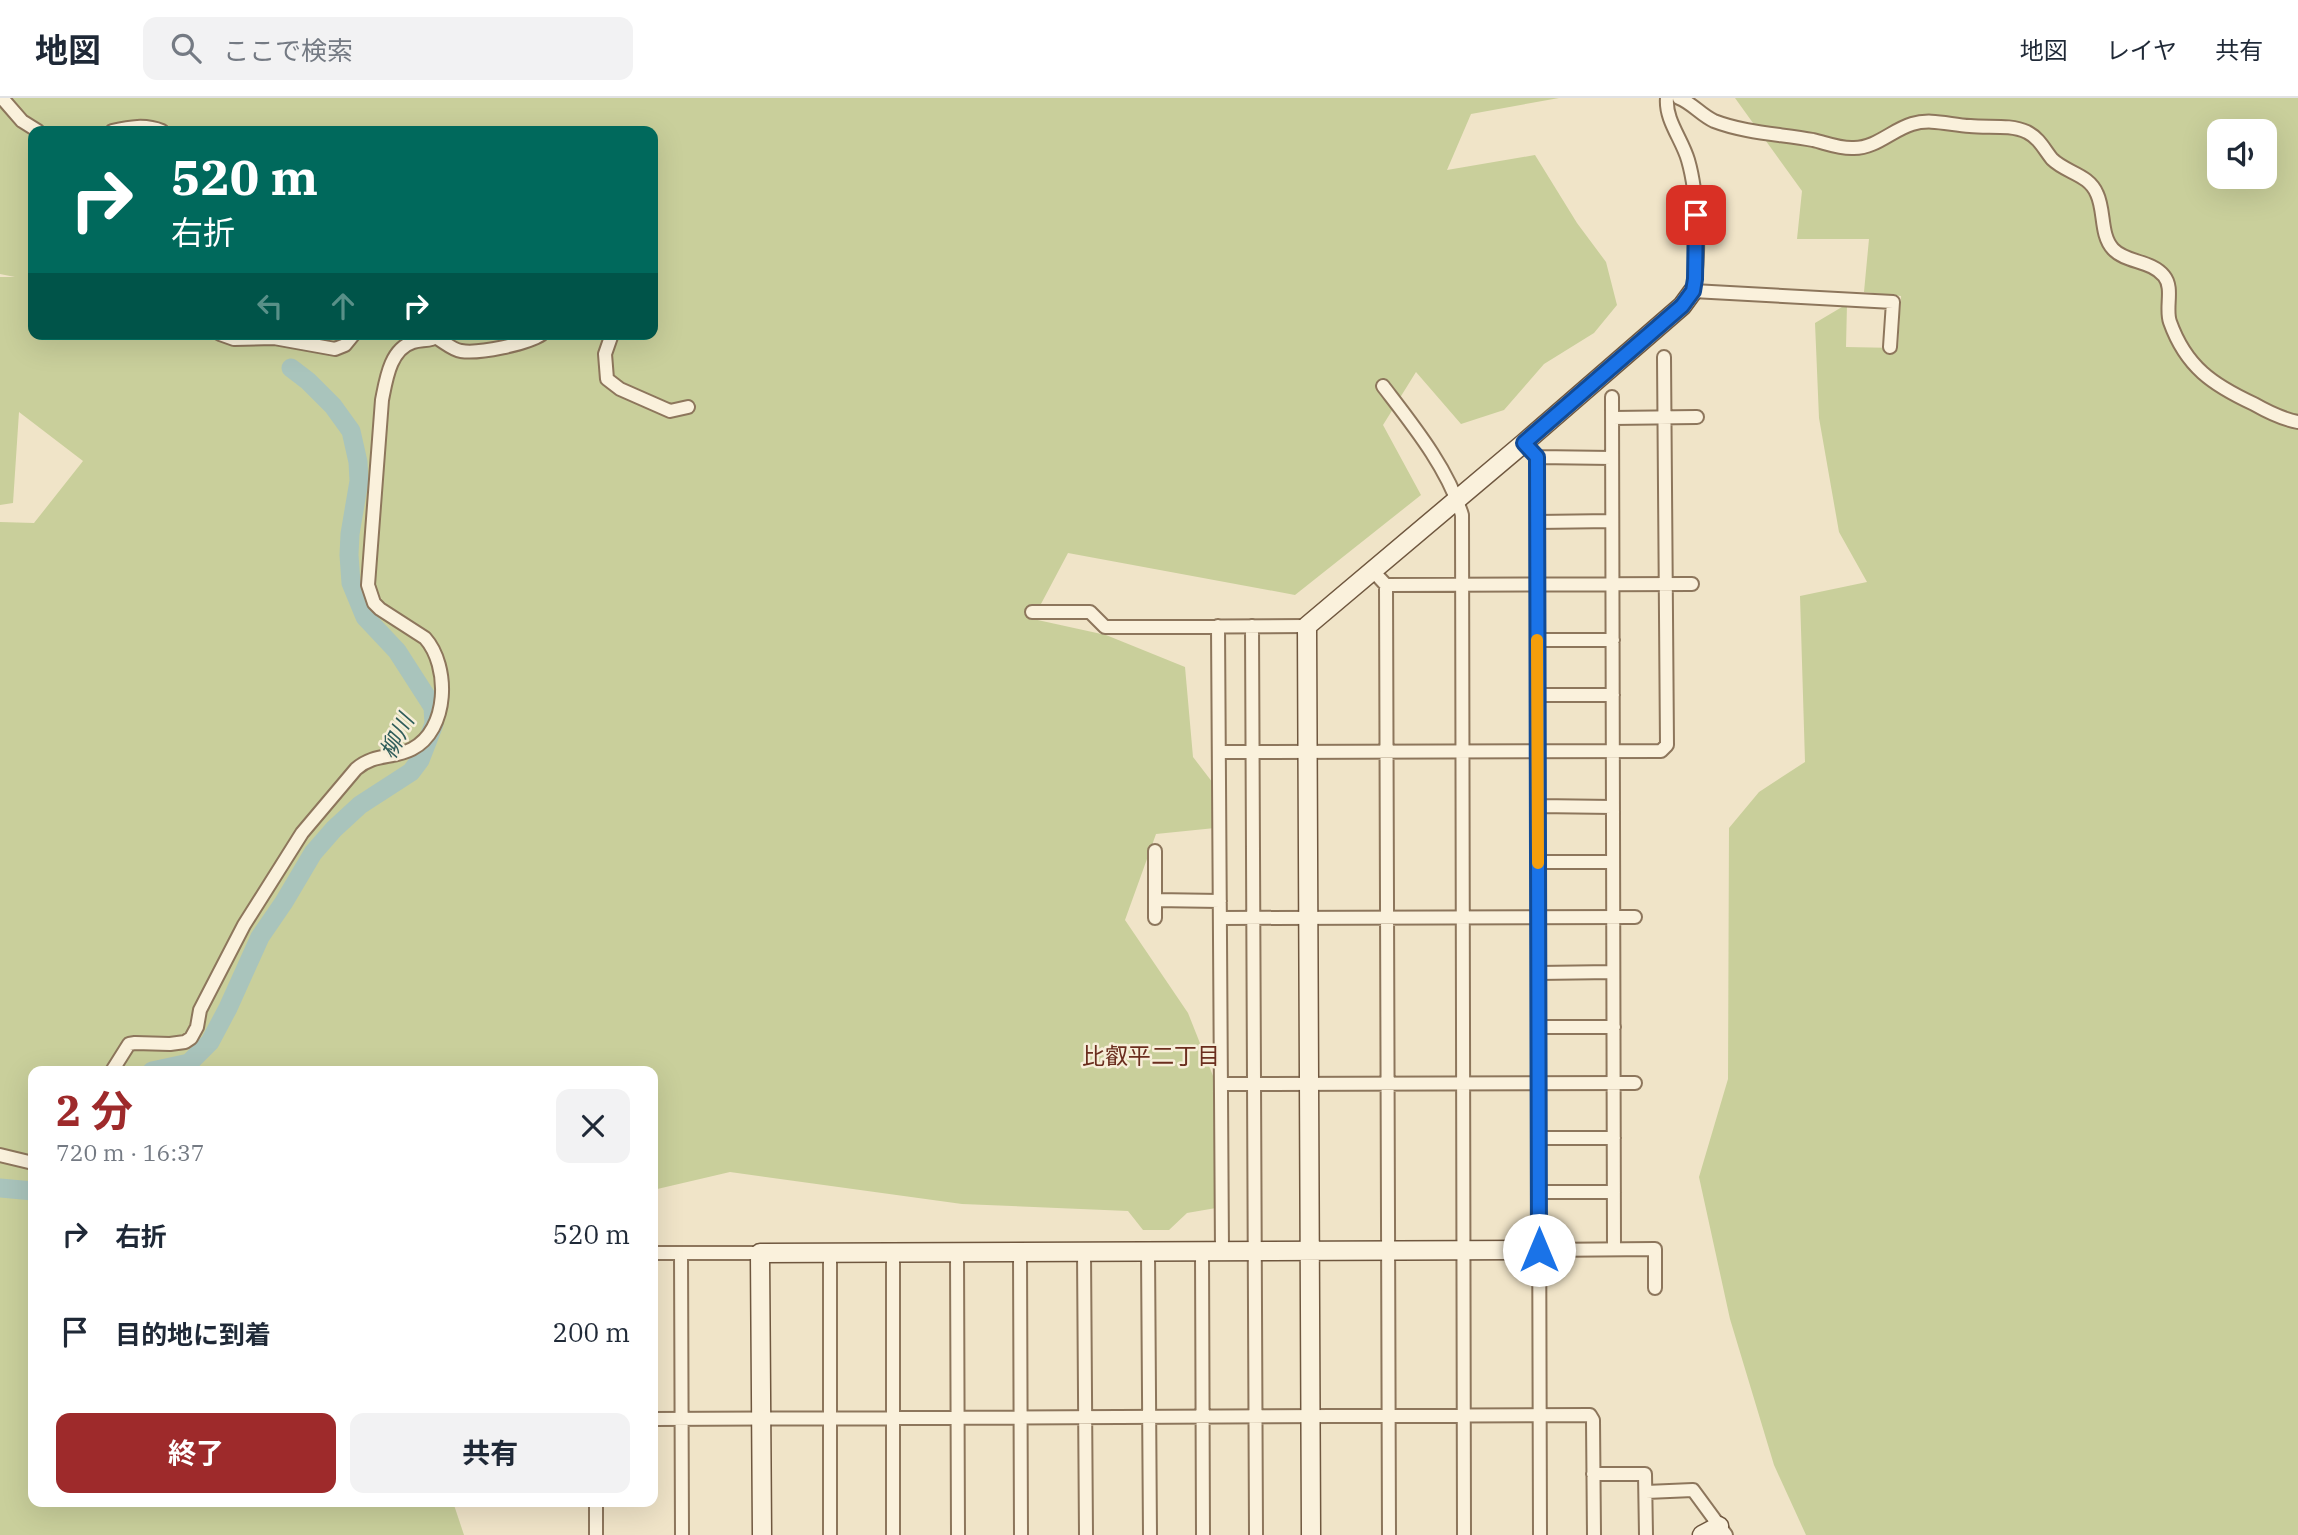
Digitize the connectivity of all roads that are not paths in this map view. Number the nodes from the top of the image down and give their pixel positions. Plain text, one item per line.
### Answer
1 (2, 98) edge
2 (1667, 98) edge
3 (1679, 98) edge
4 (30, 126) edge
5 (1693, 291) junction
6 (285, 340) edge
7 (349, 340) edge
8 (424, 340) edge
9 (444, 340) edge
10 (534, 340) edge
11 (610, 340) edge
12 (1890, 347) dead end
13 (1664, 358) dead end
14 (1382, 386) dead end
15 (1612, 397) dead end
16 (688, 407) dead end
17 (1697, 417) dead end
18 (1612, 418) junction
19 (1665, 418) junction
20 (2298, 422) edge
21 (1524, 443) junction
22 (1537, 457) junction
23 (1612, 458) junction
24 (1457, 500) junction
25 (1612, 521) junction
26 (1537, 522) junction
27 (1373, 571) junction
28 (1537, 584) junction
29 (1612, 584) junction
30 (1666, 584) junction
31 (1692, 584) dead end
32 (1386, 585) junction
33 (1461, 585) junction
34 (1032, 612) dead end
35 (1218, 626) junction
36 (1252, 626) junction
37 (1307, 626) junction
38 (1537, 640) junction
39 (1613, 640) junction
40 (1538, 695) junction
41 (1613, 695) junction
42 (1308, 751) junction
43 (1386, 751) junction
44 (1461, 751) junction
45 (1538, 751) junction
46 (1613, 751) junction
47 (1219, 752) junction
48 (1252, 752) junction
49 (1538, 806) junction
50 (1613, 807) junction
51 (1155, 851) dead end
52 (1538, 862) junction
53 (1613, 862) junction
54 (1155, 900) junction
55 (1220, 901) junction
56 (1613, 917) junction
57 (1635, 917) dead end
58 (1155, 918) dead end
59 (1220, 918) junction
60 (1253, 918) junction
61 (1308, 918) junction
62 (1387, 918) junction
63 (1462, 918) junction
64 (1538, 918) junction
65 (1538, 972) junction
66 (1614, 972) junction
67 (1538, 1027) junction
68 (1614, 1027) junction
69 (115, 1066) edge
70 (1387, 1083) junction
71 (1462, 1083) junction
72 (1539, 1083) junction
73 (1614, 1083) junction
74 (1635, 1083) dead end
75 (1221, 1084) junction
76 (1254, 1084) junction
77 (1309, 1084) junction
78 (1539, 1138) junction
79 (1614, 1138) junction
80 (0, 1155) edge
81 (28, 1162) edge
82 (1539, 1192) junction
83 (1614, 1192) junction
84 (1614, 1249) junction
85 (1539, 1250) junction
86 (1148, 1251) junction
87 (1202, 1251) junction
88 (1222, 1251) junction
89 (1255, 1251) junction
90 (1310, 1251) junction
91 (1388, 1251) junction
92 (1463, 1251) junction
93 (830, 1252) junction
94 (893, 1252) junction
95 (957, 1252) junction
96 (1020, 1252) junction
97 (1084, 1252) junction
98 (658, 1253) edge
99 (681, 1253) junction
100 (760, 1253) junction
101 (1655, 1288) dead end
102 (1388, 1415) junction
103 (1464, 1415) junction
104 (1539, 1415) junction
105 (1203, 1416) junction
106 (1256, 1416) junction
107 (1310, 1416) junction
108 (958, 1417) junction
109 (1021, 1417) junction
110 (1085, 1417) junction
111 (1149, 1417) junction
112 (761, 1418) junction
113 (830, 1418) junction
114 (893, 1418) junction
115 (658, 1419) edge
116 (682, 1419) junction
117 (1593, 1474) junction
118 (1646, 1492) junction
119 (596, 1507) edge
120 (1722, 1530) edge
121 (596, 1535) edge
122 (682, 1535) edge
123 (762, 1535) edge
124 (830, 1535) edge
125 (894, 1535) edge
126 (958, 1535) edge
127 (1021, 1535) edge
128 (1086, 1535) edge
129 (1150, 1535) edge
130 (1203, 1535) edge
131 (1256, 1535) edge
132 (1311, 1535) edge
133 (1389, 1535) edge
134 (1464, 1535) edge
135 (1540, 1535) edge
136 (1594, 1535) edge
137 (1646, 1535) edge
138 (1702, 1535) edge

1 - 4 street
2 - 5 street
3 - 20 street
5 - 12 street
5 - 21 street
6 - 7 street
8 - 69 street
9 - 10 street
11 - 16 street
13 - 19 street
14 - 24 street
15 - 18 street
17 - 19 street
18 - 19 street
18 - 23 street
19 - 30 street
21 - 22 street
21 - 24 street
22 - 23 street
22 - 26 street
23 - 25 street
24 - 27 street
24 - 33 street
25 - 26 street
25 - 29 street
26 - 28 street
27 - 32 street
27 - 37 street
28 - 29 street
28 - 33 street
28 - 38 street
29 - 30 street
29 - 39 street
30 - 31 street
30 - 46 street
32 - 33 street
32 - 43 street
33 - 44 street
34 - 35 street
35 - 36 street
35 - 47 street
36 - 37 street
36 - 48 street
37 - 42 street
38 - 39 street
38 - 40 street
39 - 41 street
40 - 41 street
40 - 45 street
41 - 46 street
42 - 43 street
42 - 48 street
42 - 61 street
43 - 44 street
43 - 62 street
44 - 45 street
44 - 63 street
45 - 46 street
45 - 49 street
46 - 50 street
47 - 48 street
47 - 55 street
48 - 60 street
49 - 50 street
49 - 52 street
50 - 53 street
51 - 54 street
52 - 53 street
52 - 64 street
53 - 56 street
54 - 55 street
54 - 58 street
55 - 59 street
56 - 57 street
56 - 64 street
56 - 66 street
59 - 60 street
59 - 75 street
60 - 61 street
60 - 76 street
61 - 62 street
61 - 77 street
62 - 63 street
62 - 70 street
63 - 64 street
63 - 71 street
64 - 65 street
65 - 66 street
65 - 67 street
66 - 68 street
67 - 68 street
67 - 72 street
68 - 73 street
70 - 71 street
70 - 77 street
70 - 91 street
71 - 72 street
71 - 92 street
72 - 73 street
72 - 78 street
73 - 74 street
73 - 79 street
75 - 76 street
75 - 88 street
76 - 77 street
76 - 89 street
77 - 90 street
78 - 79 street
78 - 82 street
79 - 83 street
80 - 81 street
82 - 83 street
82 - 85 street
83 - 84 street
84 - 85 street
84 - 101 street
85 - 92 street
85 - 104 street
86 - 87 street
86 - 97 street
86 - 111 street
87 - 88 street
87 - 105 street
88 - 89 street
89 - 90 street
89 - 106 street
90 - 91 street
90 - 107 street
91 - 92 street
91 - 102 street
92 - 103 street
93 - 94 street
93 - 100 street
93 - 113 street
94 - 95 street
94 - 114 street
95 - 96 street
95 - 108 street
96 - 97 street
96 - 109 street
97 - 110 street
98 - 99 street
99 - 100 street
99 - 116 street
100 - 112 street
102 - 103 street
102 - 107 street
102 - 133 street
103 - 104 street
103 - 134 street
104 - 117 street
104 - 135 street
105 - 106 street
105 - 111 street
105 - 130 street
106 - 107 street
106 - 131 street
107 - 132 street
108 - 109 street
108 - 114 street
108 - 126 street
109 - 110 street
109 - 127 street
110 - 111 street
110 - 128 street
111 - 129 street
112 - 113 street
112 - 116 street
112 - 123 street
113 - 114 street
113 - 124 street
114 - 125 street
115 - 116 street
116 - 122 street
117 - 118 street
117 - 136 street
118 - 120 street
118 - 137 street
119 - 121 street
120 - 138 street

